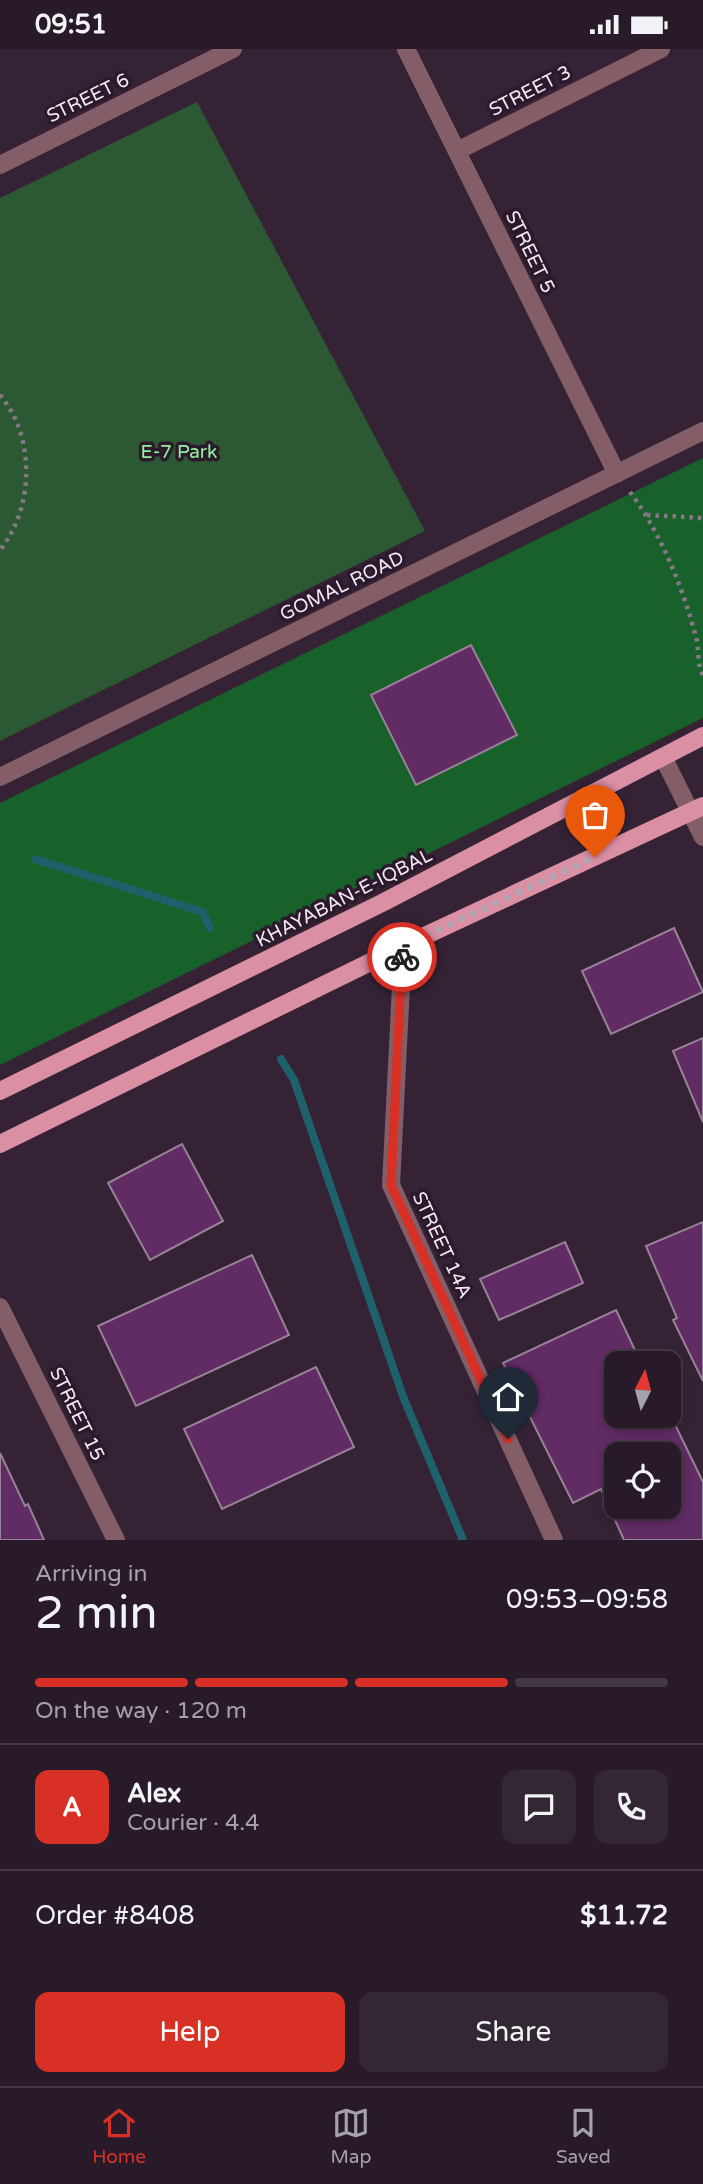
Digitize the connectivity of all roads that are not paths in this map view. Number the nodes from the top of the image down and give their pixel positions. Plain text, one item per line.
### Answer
1 (233, 49) edge
2 (405, 49) edge
3 (661, 49) edge
4 (457, 151) junction
5 (1, 162) edge
6 (703, 431) edge
7 (617, 474) junction
8 (703, 736) edge
9 (663, 757) junction
10 (0, 777) edge
11 (697, 809) edge
12 (703, 837) edge
13 (403, 946) junction
14 (0, 1091) edge
15 (0, 1145) edge
16 (0, 1307) edge
17 (116, 1540) edge
18 (554, 1540) edge

1 - 5 street, STREET 6
2 - 4 street, STREET 5
3 - 4 street, STREET 3
4 - 7 street, STREET 5
6 - 7 street, GOMAL ROAD
7 - 10 street, GOMAL ROAD
8 - 9 main road, KHAYABAN-E-IQBAL
9 - 11 street
9 - 14 main road, KHAYABAN-E-IQBAL
11 - 12 street
11 - 13 main road
13 - 15 main road
13 - 18 street, STREET 14A
16 - 17 street, STREET 15

